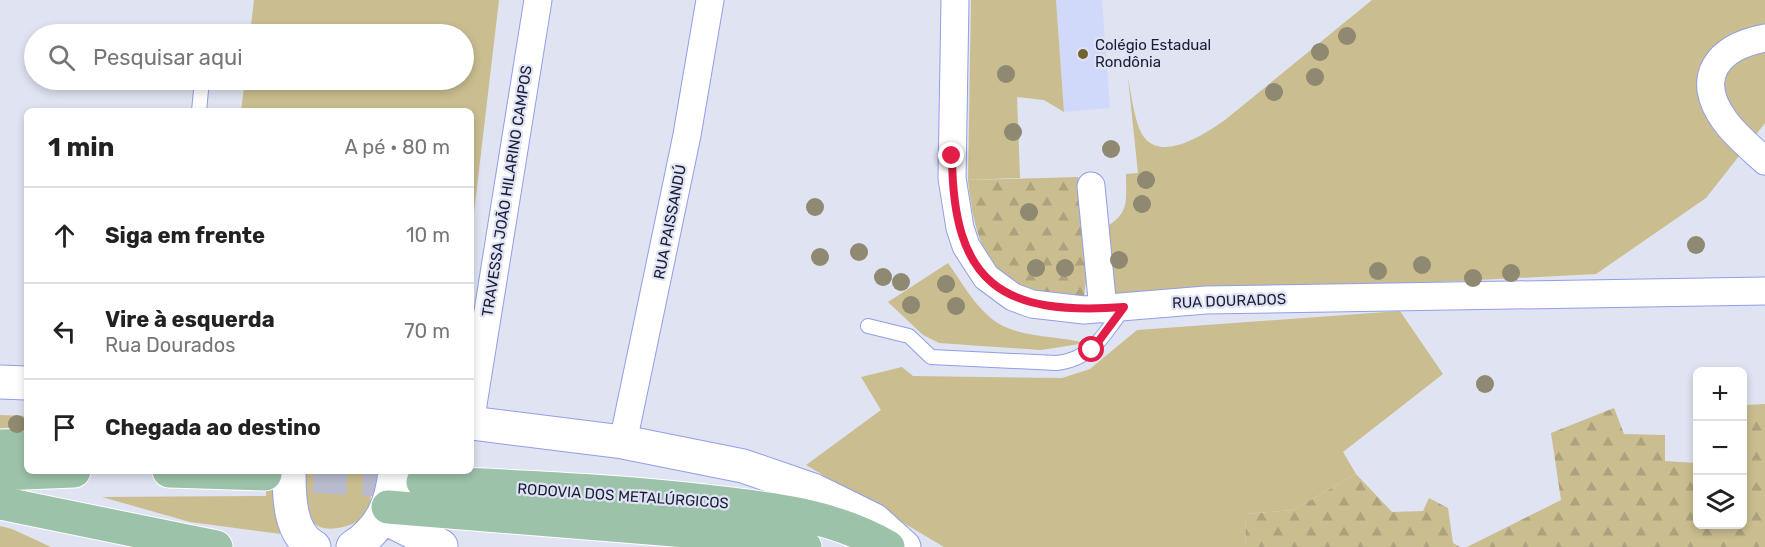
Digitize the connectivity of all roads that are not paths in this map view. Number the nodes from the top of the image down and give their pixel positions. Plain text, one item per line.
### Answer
1 (538, 0) edge
2 (710, 0) edge
3 (955, 0) edge
4 (1765, 38) edge
5 (201, 90) edge
6 (199, 108) edge
7 (1765, 161) edge
8 (1091, 186) dead end
9 (1765, 291) edge
10 (1113, 308) junction
11 (868, 326) dead end
12 (0, 382) edge
13 (24, 383) edge
14 (474, 398) edge
15 (474, 423) edge
16 (623, 442) junction
17 (24, 445) edge
18 (0, 446) edge
19 (24, 473) edge
20 (0, 474) edge
21 (278, 474) edge
22 (409, 477) edge
23 (0, 503) edge
24 (386, 512) junction
25 (794, 546) edge
26 (216, 547) edge
27 (314, 547) edge
28 (352, 547) edge
29 (443, 547) edge
30 (888, 547) edge
31 (904, 547) edge

1 - 14 street, TRAVESSA JOÃO HILARINO CAMPOS
2 - 16 street, RUA PAISSANDÚ
3 - 10 street, RUA DOURADOS
4 - 7 street
5 - 6 lane
8 - 10 street
9 - 10 street, RUA DOURADOS
10 - 11 lane
12 - 13 street
15 - 16 street
16 - 31 street
17 - 18 main road
19 - 20 main road
21 - 27 street
22 - 24 street
22 - 30 main road, RODOVIA DOS METALÚRGICOS
23 - 26 main road
24 - 25 main road
24 - 28 street
24 - 29 street

